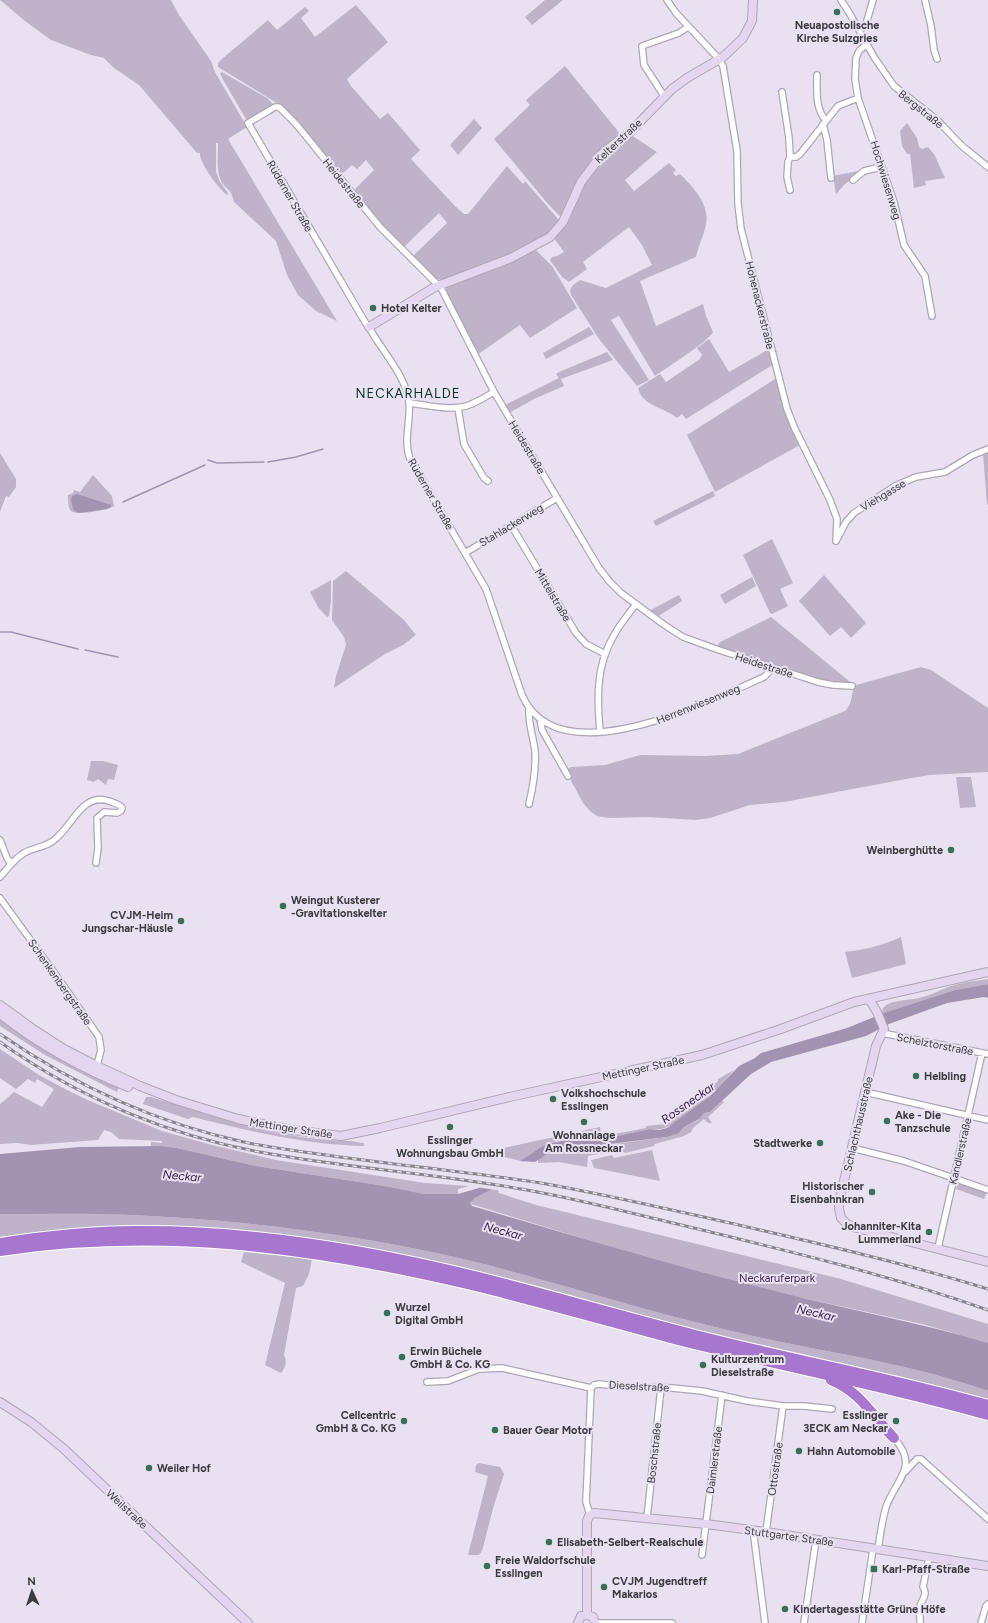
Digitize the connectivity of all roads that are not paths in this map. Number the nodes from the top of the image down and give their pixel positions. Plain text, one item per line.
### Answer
1 (667, 0) edge
2 (754, 0) edge
3 (840, 0) edge
4 (873, 0) edge
5 (925, 0) edge
6 (688, 27) junction
7 (859, 30) junction
8 (866, 45) junction
9 (719, 59) junction
10 (937, 59) dead end
11 (817, 76) dead end
12 (782, 92) dead end
13 (664, 96) junction
14 (858, 98) junction
15 (277, 106) joint
16 (825, 122) junction
17 (790, 157) junction
18 (882, 167) junction
19 (988, 167) edge
20 (831, 178) dead end
21 (853, 180) dead end
22 (790, 190) dead end
23 (439, 285) junction
24 (932, 316) dead end
25 (369, 327) junction
26 (494, 392) junction
27 (409, 403) junction
28 (458, 408) junction
29 (988, 449) edge
30 (488, 481) dead end
31 (557, 498) junction
32 (837, 518) junction
33 (848, 519) junction
34 (511, 525) junction
35 (836, 541) joint
36 (465, 553) junction
37 (636, 604) junction
38 (605, 654) junction
39 (773, 668) junction
40 (852, 686) dead end
41 (529, 708) junction
42 (540, 719) junction
43 (600, 731) junction
44 (568, 776) dead end
45 (529, 804) dead end
46 (0, 840) edge
47 (96, 863) dead end
48 (11, 864) junction
49 (0, 877) edge
50 (0, 898) edge
51 (988, 972) edge
52 (888, 995) junction
53 (869, 1000) junction
54 (0, 1005) edge
55 (875, 1013) junction
56 (0, 1014) edge
57 (881, 1031) junction
58 (985, 1053) edge
59 (96, 1069) junction
60 (865, 1092) junction
61 (968, 1116) junction
62 (988, 1120) edge
63 (852, 1148) junction
64 (954, 1178) junction
65 (988, 1190) edge
66 (0, 1242) edge
67 (938, 1248) junction
68 (0, 1252) edge
69 (988, 1262) edge
70 (813, 1372) junction
71 (427, 1382) dead end
72 (591, 1388) junction
73 (661, 1388) junction
74 (722, 1395) junction
75 (0, 1402) edge
76 (988, 1405) edge
77 (783, 1406) junction
78 (832, 1409) dead end
79 (988, 1415) edge
80 (894, 1438) joint
81 (904, 1473) junction
82 (590, 1515) junction
83 (647, 1518) junction
84 (988, 1519) edge
85 (706, 1524) junction
86 (755, 1531) junction
87 (766, 1532) junction
88 (816, 1540) junction
89 (875, 1549) junction
90 (702, 1555) dead end
91 (929, 1558) junction
92 (988, 1566) edge
93 (988, 1604) edge
94 (587, 1615) junction
95 (248, 1623) edge
96 (578, 1623) edge
97 (595, 1623) edge
98 (672, 1623) edge
99 (766, 1623) edge
100 (804, 1623) edge
101 (862, 1623) edge
102 (920, 1623) edge
103 (981, 1623) edge

1 - 6 street
2 - 9 main road, Kelterstraße
3 - 7 street, Bergstraße
4 - 7 street
5 - 10 street
6 - 9 street
6 - 13 street
7 - 8 street, Bergstraße
8 - 14 street, Hochwiesenweg
8 - 19 street, Bergstraße
9 - 13 main road, Kelterstraße
9 - 32 street, Hohenackerstraße
11 - 16 street
12 - 17 street
13 - 23 main road, Kelterstraße
14 - 16 street
14 - 18 street, Hochwiesenweg
15 - 23 street, Heidestraße
15 - 25 street, Rüderner Straße
16 - 17 street
16 - 20 street
17 - 22 street
18 - 21 street
18 - 24 street, Hochwiesenweg
23 - 25 main road, Kelterstraße
23 - 26 street, Heidestraße
25 - 27 street, Rüderner Straße
26 - 28 street
26 - 31 street, Heidestraße
27 - 28 street
27 - 36 street, Rüderner Straße
28 - 30 street
29 - 33 street, Viehgasse
31 - 34 street, Stahlackerweg
31 - 37 street, Heidestraße
32 - 33 street
32 - 35 street, Hohenackerstraße
33 - 35 street, Viehgasse
34 - 36 street, Stahlackerweg
34 - 38 street, Mittelstraße
36 - 41 street, Rüderner Straße
37 - 38 street
37 - 39 street, Heidestraße
38 - 43 street
39 - 40 street, Heidestraße
39 - 43 street, Herrenwiesenweg
41 - 42 street, Herrenwiesenweg
41 - 45 street, Rüderner Straße
42 - 43 street, Herrenwiesenweg
42 - 44 street
46 - 48 street
47 - 48 street
48 - 49 street
50 - 59 street, Schenkenbergstraße
51 - 52 main road, Mettinger Straße
52 - 53 main road, Mettinger Straße
52 - 55 main road
53 - 55 main road
53 - 59 main road, Mettinger Straße
54 - 59 main road
55 - 57 main road
56 - 59 main road
57 - 58 street, Schelztorstraße
57 - 60 main road, Schlachthausstraße
58 - 61 street, Kandlerstraße
60 - 61 street
60 - 63 main road, Schlachthausstraße
61 - 62 street
61 - 64 street, Kandlerstraße
63 - 64 street
63 - 67 main road, Schlachthausstraße
64 - 65 street
64 - 67 street, Kandlerstraße
66 - 76 highway
67 - 69 main road
68 - 70 highway
70 - 79 highway
70 - 80 highway
71 - 72 street, Dieselstraße
72 - 73 street, Dieselstraße
72 - 82 street
73 - 74 street, Dieselstraße
73 - 83 street, Boschstraße
74 - 77 street, Dieselstraße
74 - 85 street, Daimlerstraße
75 - 95 main road, Weilstraße
77 - 78 street, Dieselstraße
77 - 87 street, Ottostraße
80 - 81 street
81 - 84 street
81 - 89 street
82 - 83 main road, Stuttgarter Straße
82 - 94 main road
83 - 85 main road, Stuttgarter Straße
85 - 86 main road, Stuttgarter Straße
85 - 90 street, Daimlerstraße
86 - 87 main road, Stuttgarter Straße
86 - 99 street
87 - 88 main road, Stuttgarter Straße
88 - 89 main road, Stuttgarter Straße
88 - 100 street
89 - 91 main road, Stuttgarter Straße
89 - 101 street
91 - 92 main road, Stuttgarter Straße
91 - 102 street
93 - 103 street
94 - 96 main road
94 - 97 main road
97 - 98 street

